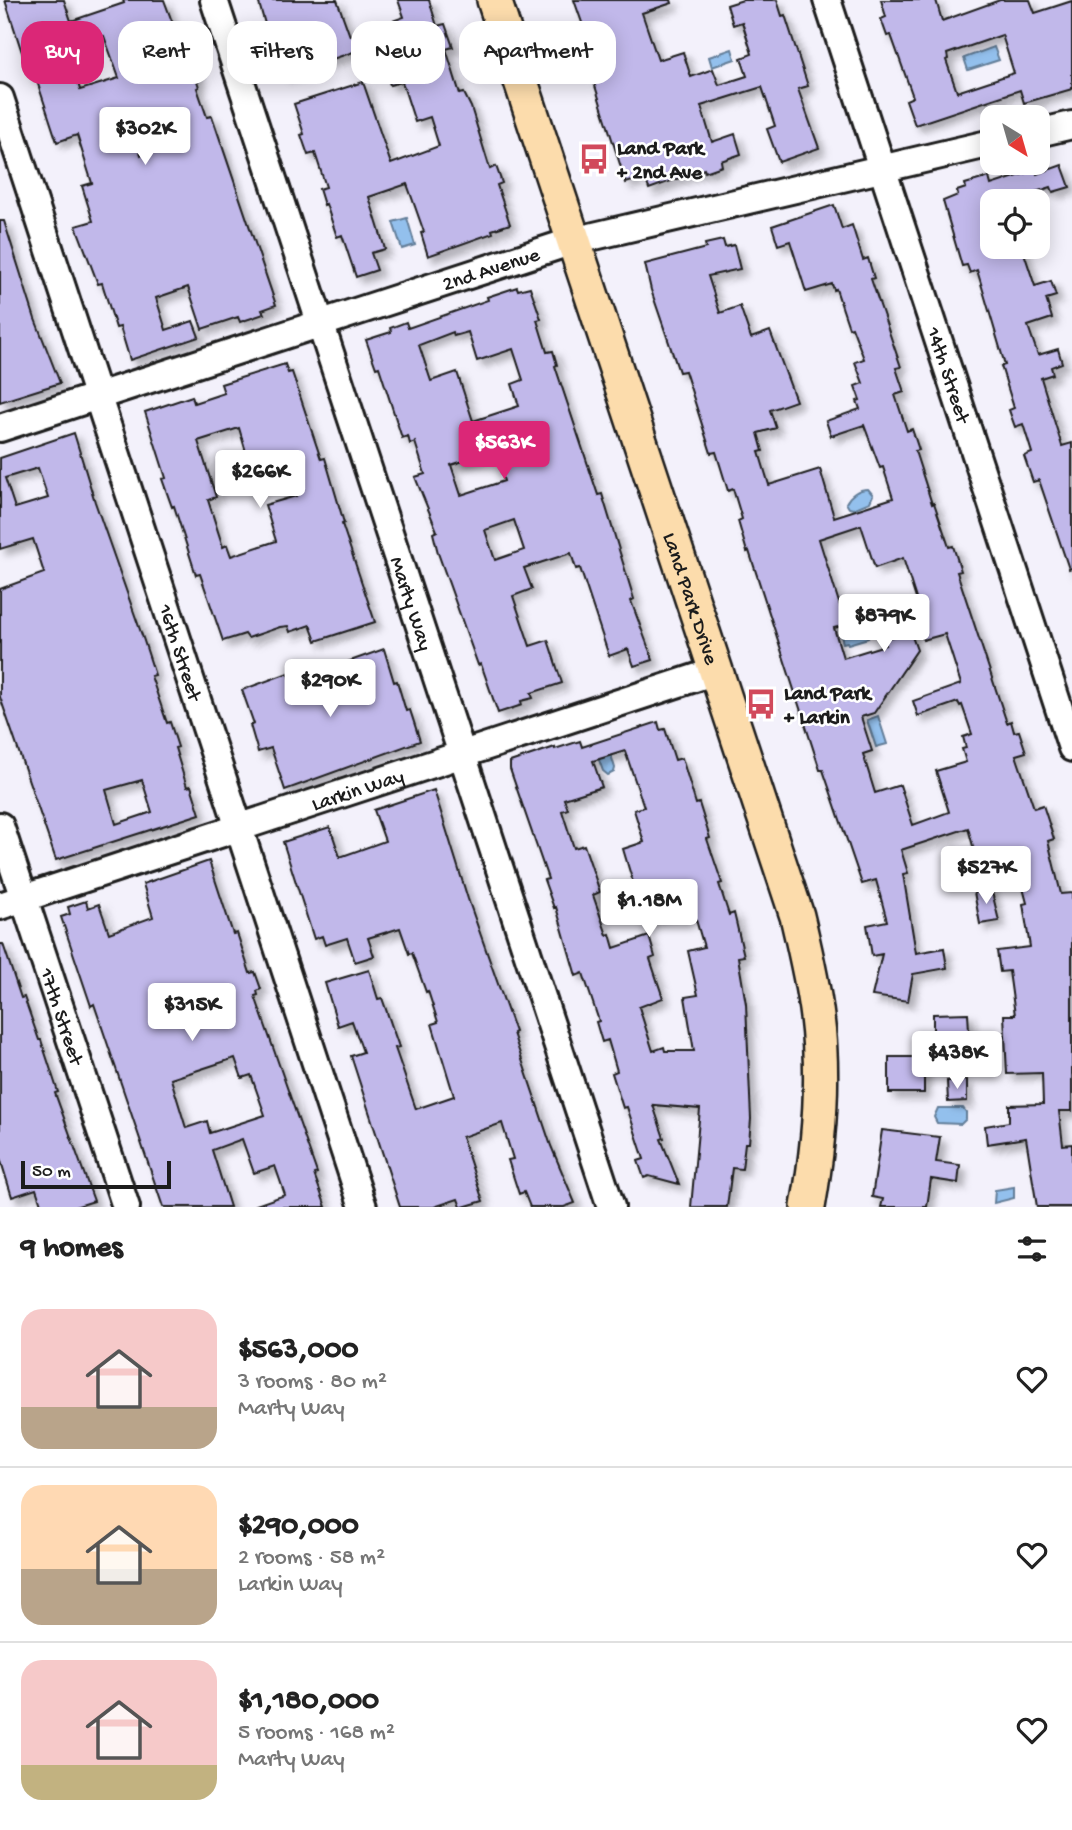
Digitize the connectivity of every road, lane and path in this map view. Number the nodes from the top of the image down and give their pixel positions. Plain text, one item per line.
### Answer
1 (214, 0) edge
2 (494, 0) edge
3 (827, 0) edge
4 (0, 98) edge
5 (1072, 125) edge
6 (1050, 130) edge
7 (980, 146) edge
8 (882, 168) junction
9 (573, 241) junction
10 (320, 322) junction
11 (99, 394) junction
12 (0, 428) edge
13 (716, 671) junction
14 (1072, 748) edge
15 (462, 753) junction
16 (0, 825) edge
17 (240, 827) junction
18 (12, 902) edge
19 (126, 1207) edge
20 (363, 1207) edge
21 (611, 1207) edge
22 (808, 1207) edge

1 - 10 street, Marty Way
2 - 9 main road, Land Park Drive
3 - 8 street, 14th Street
4 - 11 street, 16th Street
5 - 6 street
7 - 8 street, 2nd Avenue
8 - 9 street, 2nd Avenue
8 - 14 street, 14th Street
9 - 10 street, 2nd Avenue
9 - 13 main road, Land Park Drive
10 - 11 street, 2nd Avenue
10 - 15 street, Marty Way
11 - 12 street, 2nd Avenue
11 - 17 street, 16th Street
13 - 15 street, Larkin Way
13 - 22 main road, Land Park Drive
15 - 17 street, Larkin Way
15 - 21 street, Marty Way
16 - 18 street, 17th Street
17 - 18 street, Larkin Way
17 - 20 street, 16th Street
18 - 19 street, 17th Street

